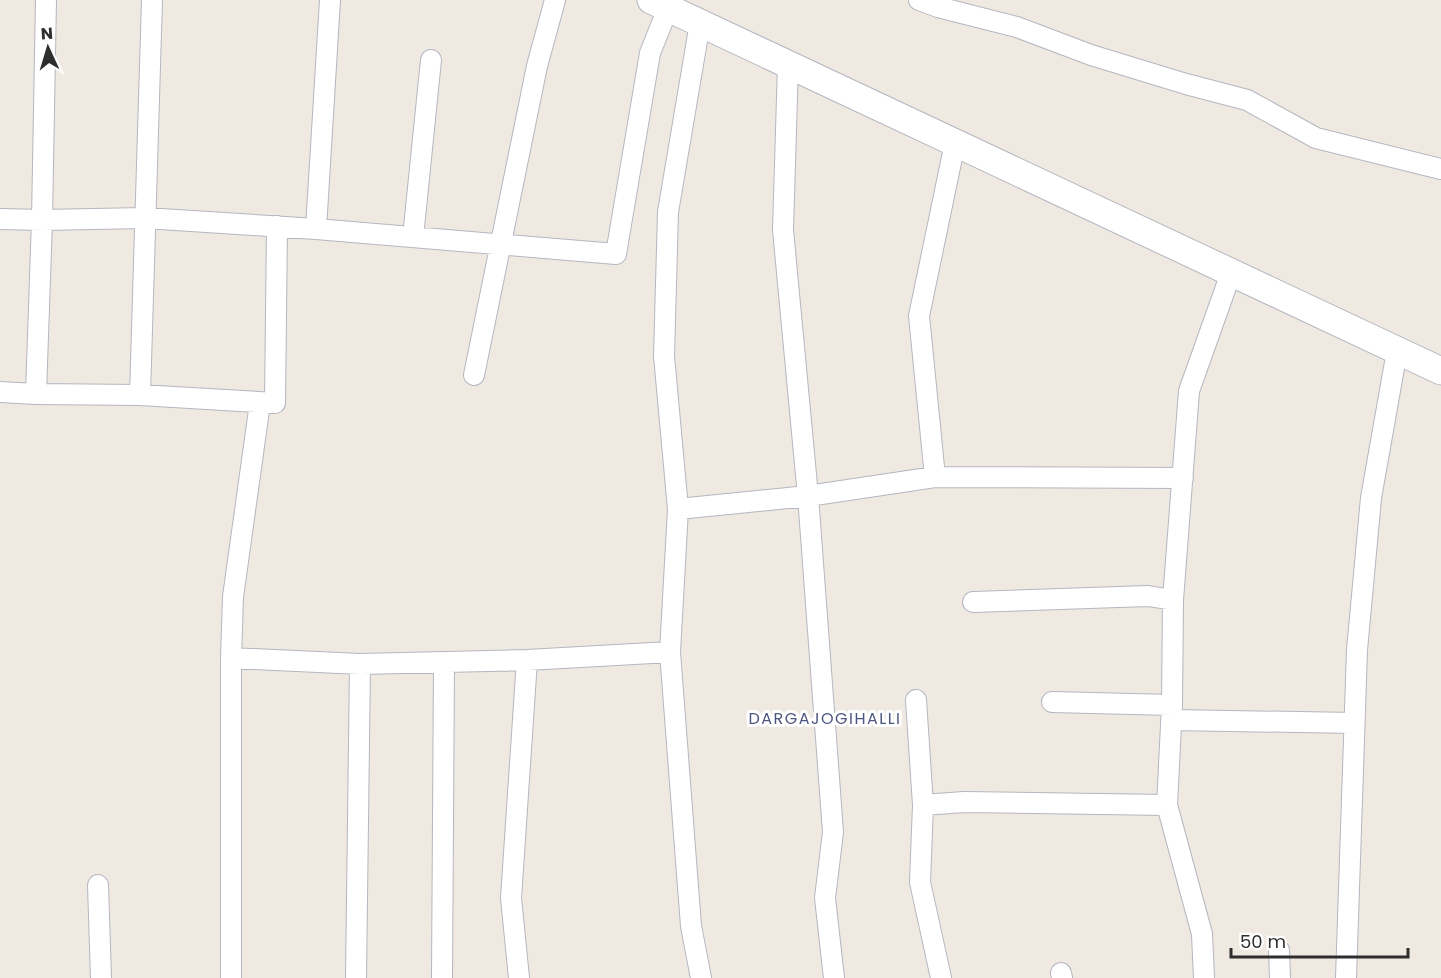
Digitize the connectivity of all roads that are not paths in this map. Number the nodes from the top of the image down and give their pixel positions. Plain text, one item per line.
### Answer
1 (46, 0) edge
2 (152, 0) edge
3 (330, 0) edge
4 (555, 0) edge
5 (920, 0) edge
6 (659, 4) edge
7 (700, 23) junction
8 (431, 60) dead end
9 (788, 64) junction
10 (955, 143) junction
11 (1441, 169) edge
12 (145, 218) junction
13 (0, 219) edge
14 (42, 220) junction
15 (277, 226) junction
16 (316, 229) junction
17 (413, 237) junction
18 (500, 244) junction
19 (1231, 273) junction
20 (1397, 351) junction
21 (1441, 371) edge
22 (474, 375) dead end
23 (0, 392) edge
24 (36, 394) junction
25 (140, 395) junction
26 (260, 403) junction
27 (935, 477) junction
28 (1183, 478) junction
29 (808, 496) junction
30 (678, 509) junction
31 (1173, 600) junction
32 (973, 602) dead end
33 (670, 652) junction
34 (231, 658) junction
35 (527, 660) junction
36 (444, 662) junction
37 (360, 664) junction
38 (916, 700) dead end
39 (1052, 702) dead end
40 (1172, 713) junction
41 (1354, 723) junction
42 (923, 805) junction
43 (1167, 805) junction
44 (98, 885) dead end
45 (1279, 950) dead end
46 (101, 978) edge
47 (231, 978) edge
48 (356, 978) edge
49 (442, 978) edge
50 (519, 978) edge
51 (701, 978) edge
52 (834, 978) edge
53 (941, 978) edge
54 (1204, 978) edge
55 (1280, 978) edge
56 (1346, 978) edge

1 - 14 street
2 - 12 street
3 - 16 street
4 - 18 street
5 - 11 street
6 - 7 main road
6 - 18 street
7 - 9 main road
7 - 30 street
8 - 17 street
9 - 10 main road
9 - 29 street
10 - 19 main road
10 - 27 street
12 - 14 street
12 - 15 street
12 - 25 street
13 - 14 street
14 - 24 street
15 - 16 street
15 - 26 street
16 - 17 street
17 - 18 street
18 - 22 street
19 - 20 main road
19 - 28 street
20 - 21 main road
20 - 41 street
23 - 24 street
24 - 25 street
25 - 26 street
26 - 34 street
27 - 28 street
27 - 29 street
28 - 31 street
29 - 30 street
29 - 52 street
30 - 33 street
31 - 32 street
31 - 40 street
33 - 35 street
33 - 51 street
34 - 37 street
34 - 47 street
35 - 36 street
35 - 50 street
36 - 37 street
36 - 49 street
37 - 48 street
38 - 42 street
39 - 40 street
40 - 41 street
40 - 43 street
41 - 56 street
42 - 43 street
42 - 53 street
43 - 54 street
44 - 46 street
45 - 55 street

